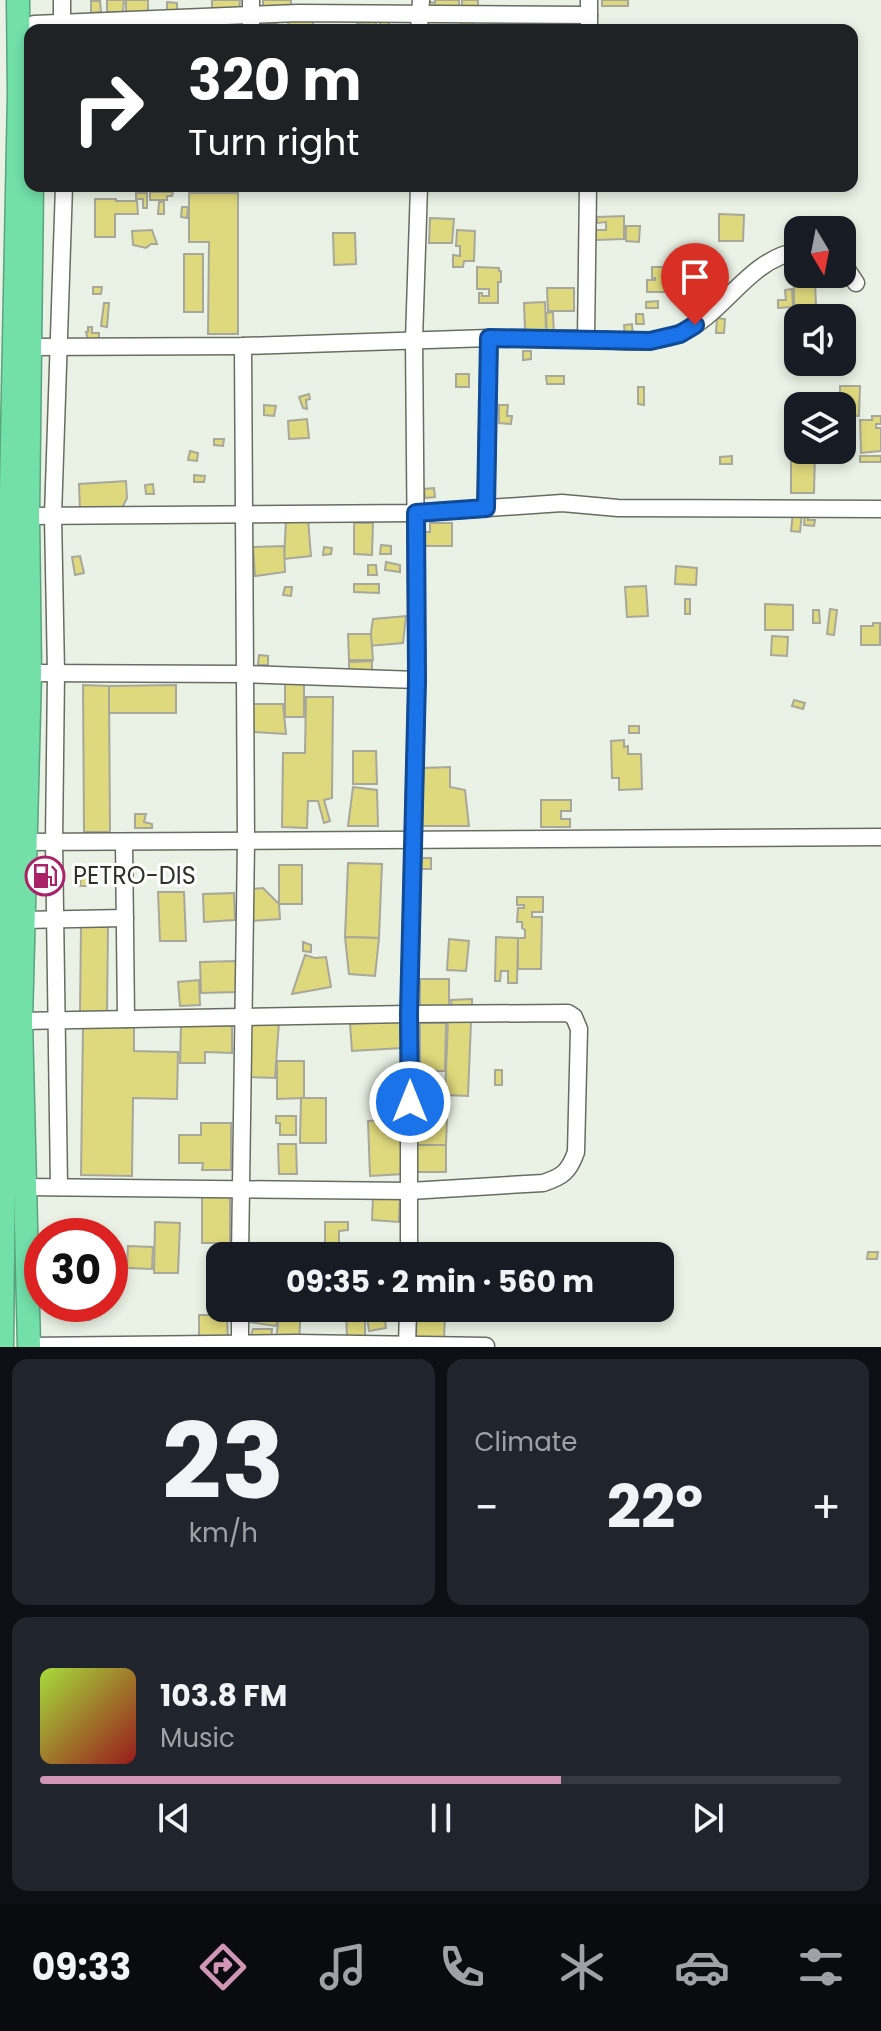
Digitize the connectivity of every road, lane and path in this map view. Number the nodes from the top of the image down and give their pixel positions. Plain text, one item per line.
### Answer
1 (18, 0) edge
2 (34, 0) edge
3 (62, 0) edge
4 (251, 15) edge
5 (420, 15) edge
6 (589, 15) edge
7 (521, 22) edge
8 (34, 24) edge
9 (62, 24) edge
10 (96, 24) edge
11 (33, 192) edge
12 (64, 192) edge
13 (419, 192) edge
14 (588, 192) edge
15 (8, 210) edge
16 (784, 255) edge
17 (7, 298) edge
18 (489, 338) junction
19 (586, 339) junction
20 (414, 340) junction
21 (243, 346) junction
22 (30, 347) junction
23 (58, 347) junction
24 (6, 412) edge
25 (5, 490) edge
26 (486, 508) junction
27 (881, 509) edge
28 (245, 513) junction
29 (416, 513) junction
30 (28, 516) junction
31 (53, 516) junction
32 (5, 647) edge
33 (30, 673) junction
34 (56, 673) junction
35 (243, 674) junction
36 (417, 680) junction
37 (4, 728) edge
38 (881, 837) edge
39 (414, 839) junction
40 (246, 841) junction
41 (25, 842) junction
42 (54, 842) junction
43 (124, 842) junction
44 (125, 918) junction
45 (55, 919) junction
46 (23, 920) junction
47 (2, 981) edge
48 (409, 1014) junction
49 (244, 1017) junction
50 (126, 1019) junction
51 (57, 1020) junction
52 (21, 1021) junction
53 (26, 1187) junction
54 (59, 1187) junction
55 (239, 1189) junction
56 (410, 1191) junction
57 (2, 1237) edge
58 (240, 1242) edge
59 (409, 1242) edge
60 (1, 1310) edge
61 (240, 1322) edge
62 (408, 1322) edge
63 (29, 1346) edge
64 (240, 1346) edge
65 (407, 1346) edge
66 (486, 1346) edge
67 (2, 1347) edge

1 - 15 highway
2 - 8 highway
3 - 9 street
4 - 5 street
4 - 10 street
5 - 7 street
6 - 7 street
11 - 22 highway
12 - 23 street
13 - 20 street
14 - 19 street
15 - 17 highway
16 - 19 street
17 - 24 highway
18 - 19 street
18 - 20 street
18 - 26 street
20 - 21 street
20 - 29 street
21 - 23 street
21 - 28 street
22 - 23 street
22 - 30 highway
23 - 31 street
24 - 25 highway
25 - 32 highway
26 - 27 street
26 - 29 street
28 - 29 street
28 - 31 street
28 - 35 street
29 - 36 street
30 - 31 street
30 - 33 highway
31 - 34 street
32 - 37 highway
33 - 34 street
33 - 41 highway
34 - 35 street
34 - 42 street
35 - 36 street
35 - 40 street
36 - 39 street
37 - 47 highway
38 - 39 street
39 - 40 street
39 - 48 street
40 - 43 street
40 - 49 street
41 - 42 street
41 - 46 highway
42 - 43 street
42 - 45 street
43 - 44 street
44 - 45 street
44 - 50 street
45 - 46 street
45 - 51 street
46 - 52 highway
47 - 57 highway
48 - 49 street
48 - 56 street
48 - 56 street
49 - 50 street
49 - 55 street
50 - 51 street
51 - 52 street
51 - 54 street
52 - 53 highway
53 - 54 street
53 - 63 highway
54 - 55 street
55 - 56 street
55 - 58 street
56 - 59 street
57 - 60 highway
60 - 67 highway
61 - 64 street
62 - 65 street
63 - 64 street
64 - 65 street
65 - 66 street

